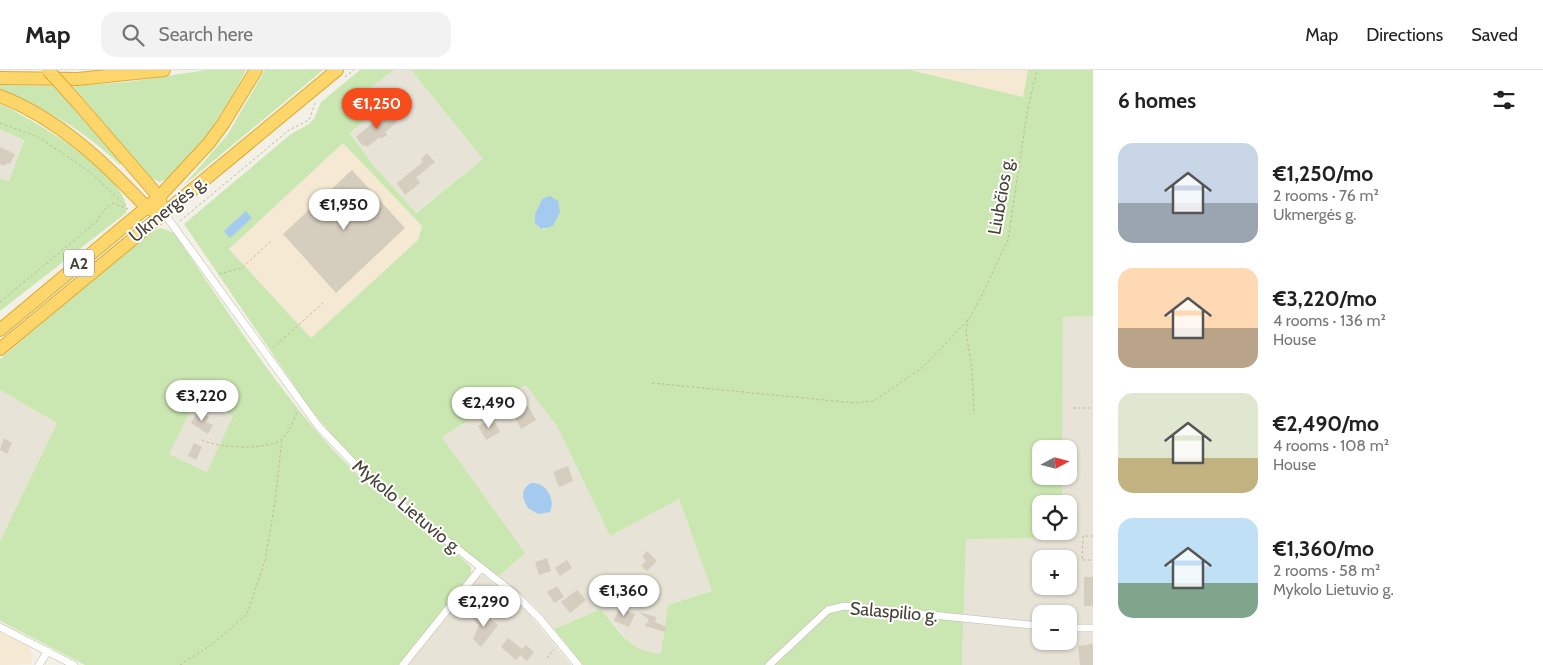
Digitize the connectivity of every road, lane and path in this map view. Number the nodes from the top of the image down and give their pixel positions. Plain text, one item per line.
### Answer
1 (48, 70) edge
2 (164, 70) edge
3 (256, 70) edge
4 (354, 70) edge
5 (1036, 70) edge
6 (338, 76) edge
7 (0, 78) edge
8 (0, 96) edge
9 (317, 100) dead end
10 (0, 123) edge
11 (159, 197) junction
12 (122, 206) dead end
13 (127, 208) dead end
14 (146, 208) junction
15 (164, 214) junction
16 (173, 226) junction
17 (270, 241) dead end
18 (209, 276) junction
19 (0, 302) edge
20 (324, 302) dead end
21 (968, 319) junction
22 (0, 330) edge
23 (0, 349) edge
24 (265, 355) junction
25 (652, 382) dead end
26 (300, 404) junction
27 (1073, 408) dead end
28 (1093, 408) edge
29 (974, 414) dead end
30 (282, 439) junction
31 (202, 440) dead end
32 (1093, 536) edge
33 (1093, 560) edge
34 (481, 568) junction
35 (1032, 625) edge
36 (0, 627) edge
37 (1077, 628) edge
38 (1093, 628) edge
39 (559, 644) junction
40 (48, 651) junction
41 (547, 658) dead end
42 (39, 665) edge
43 (74, 665) edge
44 (180, 665) edge
45 (403, 665) edge
46 (578, 665) edge
47 (770, 665) edge

1 - 11 highway, bridge
2 - 7 highway
3 - 11 highway, A2
4 - 6 path
5 - 21 path, Liubčios g.
6 - 15 highway, Ukmergės g. / A2
8 - 14 highway
9 - 16 path
10 - 13 path
11 - 14 highway, Ukmergės g. / A2
11 - 15 highway
12 - 19 path
14 - 15 highway
14 - 22 highway, Ukmergės g. / A2
15 - 16 street, Mykolo Lietuvio g.
15 - 23 highway, Ukmergės g. / A2
16 - 18 street, Mykolo Lietuvio g.
17 - 18 path
18 - 24 street, Mykolo Lietuvio g.
20 - 24 path
21 - 25 path
21 - 29 path
24 - 26 street, Mykolo Lietuvio g.
26 - 30 path
26 - 34 street, Mykolo Lietuvio g.
27 - 28 path
30 - 31 path
30 - 44 path
32 - 33 path
34 - 39 street, Mykolo Lietuvio g.
34 - 45 street
35 - 47 street, Salaspilio g.
36 - 40 street
37 - 38 street
39 - 41 path
39 - 46 street, Mykolo Lietuvio g.
40 - 42 street
40 - 43 street

